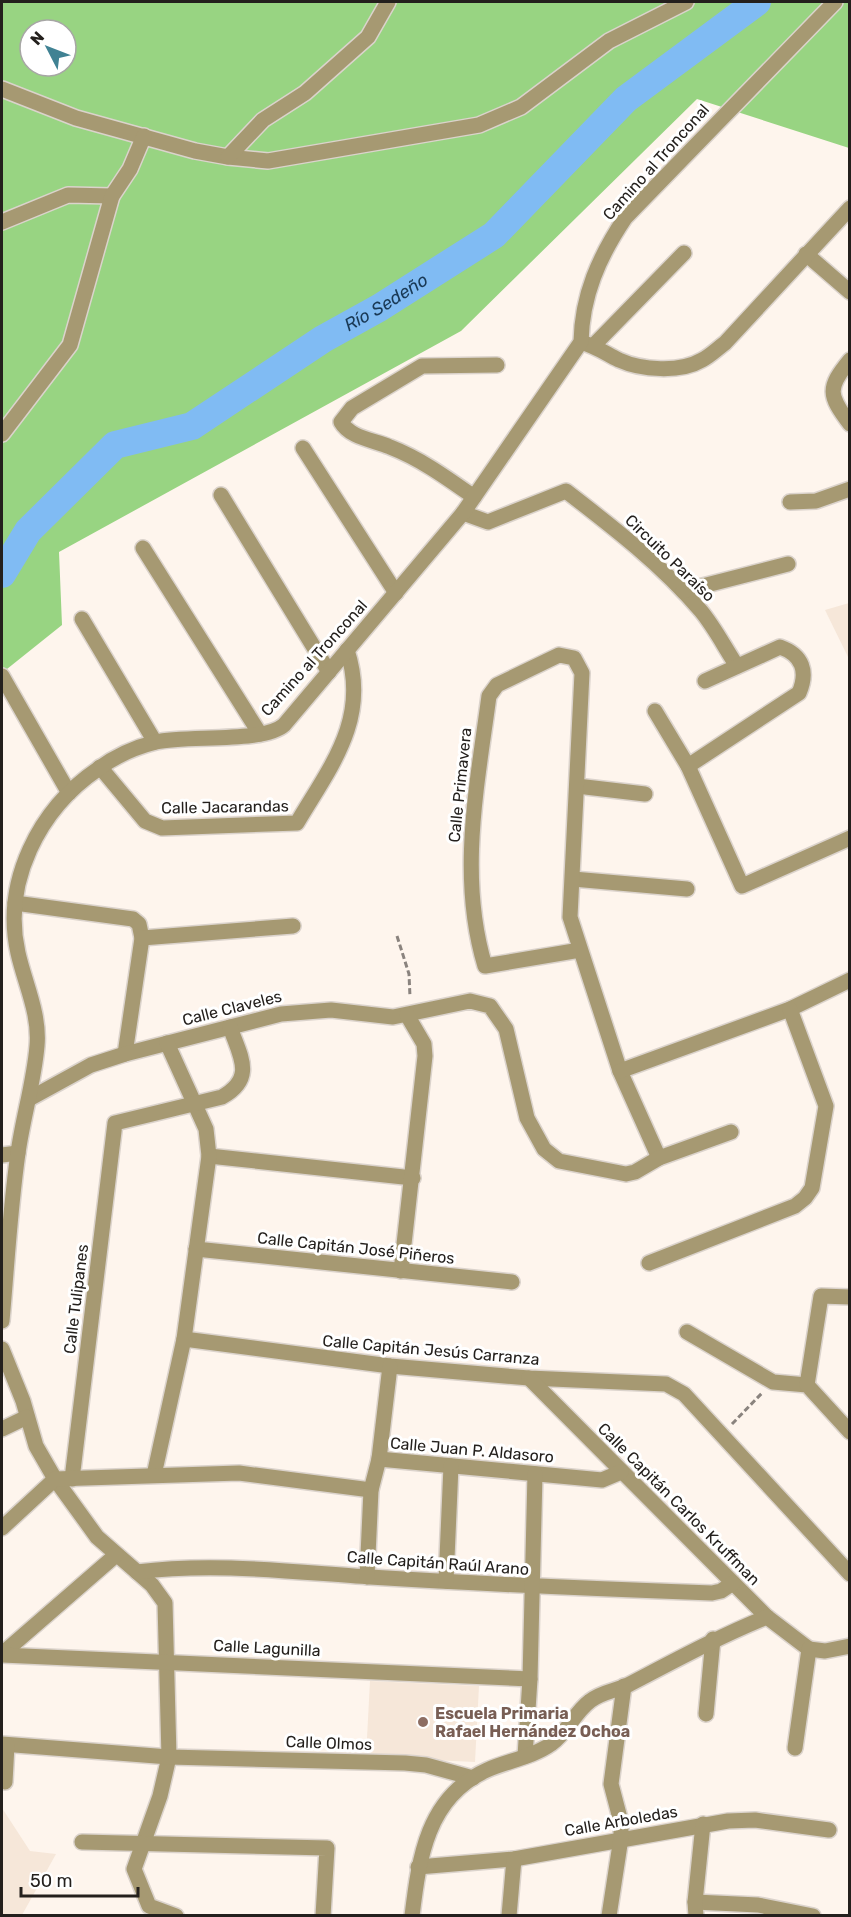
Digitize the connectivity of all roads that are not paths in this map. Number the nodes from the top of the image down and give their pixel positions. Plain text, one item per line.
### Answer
1 (388, 2) edge
2 (686, 2) edge
3 (835, 2) edge
4 (2, 89) edge
5 (144, 136) junction
6 (228, 158) junction
7 (112, 196) junction
8 (849, 208) edge
9 (2, 222) edge
10 (684, 253) dead end
11 (806, 254) junction
12 (849, 292) edge
13 (587, 344) junction
14 (849, 360) edge
15 (497, 365) dead end
16 (849, 424) edge
17 (2, 434) edge
18 (303, 448) dead end
19 (849, 489) edge
20 (221, 495) dead end
21 (474, 497) junction
22 (789, 502) dead end
23 (464, 513) junction
24 (143, 548) dead end
25 (788, 564) dead end
26 (683, 591) junction
27 (396, 593) junction
28 (82, 619) dead end
29 (347, 650) junction
30 (736, 666) junction
31 (329, 672) junction
32 (2, 676) edge
33 (705, 681) dead end
34 (655, 711) dead end
35 (260, 734) junction
36 (155, 742) junction
37 (688, 766) junction
38 (100, 767) junction
39 (577, 786) junction
40 (69, 793) junction
41 (645, 794) dead end
42 (849, 838) edge
43 (573, 879) junction
44 (687, 889) dead end
45 (15, 903) junction
46 (293, 926) dead end
47 (140, 931) junction
48 (580, 950) junction
49 (849, 980) edge
50 (790, 1009) junction
51 (407, 1015) junction
52 (230, 1027) junction
53 (167, 1043) junction
54 (125, 1054) junction
55 (620, 1071) junction
56 (29, 1099) junction
57 (194, 1105) junction
58 (731, 1132) dead end
59 (18, 1153) junction
60 (2, 1155) edge
61 (209, 1156) junction
62 (659, 1158) junction
63 (413, 1178) junction
64 (196, 1249) junction
65 (649, 1263) dead end
66 (401, 1271) junction
67 (512, 1282) dead end
68 (849, 1297) edge
69 (2, 1321) edge
70 (687, 1332) dead end
71 (184, 1339) junction
72 (2, 1348) edge
73 (390, 1366) junction
74 (529, 1378) junction
75 (807, 1385) junction
76 (27, 1416) junction
77 (2, 1429) edge
78 (849, 1432) edge
79 (379, 1459) junction
80 (451, 1466) junction
81 (621, 1472) junction
82 (535, 1474) junction
83 (154, 1476) junction
84 (55, 1479) junction
85 (72, 1479) junction
86 (370, 1490) junction
87 (2, 1528) edge
88 (116, 1556) junction
89 (138, 1572) junction
90 (849, 1574) edge
91 (366, 1577) junction
92 (446, 1581) junction
93 (733, 1584) junction
94 (533, 1587) junction
95 (767, 1617) junction
96 (712, 1639) junction
97 (849, 1646) edge
98 (809, 1649) junction
99 (2, 1655) edge
100 (166, 1661) junction
101 (530, 1678) junction
102 (624, 1686) junction
103 (706, 1714) dead end
104 (4, 1744) edge
105 (795, 1748) dead end
106 (525, 1756) junction
107 (169, 1757) junction
108 (472, 1778) junction
109 (5, 1782) dead end
110 (703, 1824) junction
111 (829, 1830) dead end
112 (621, 1838) junction
113 (81, 1842) dead end
114 (141, 1844) junction
115 (514, 1859) junction
116 (418, 1867) junction
117 (695, 1909) edge
118 (151, 1911) edge
119 (176, 1916) edge
120 (323, 1916) edge
121 (412, 1916) edge
122 (509, 1916) edge
123 (609, 1916) edge
124 (813, 1916) edge

1 - 6 street
2 - 6 street
3 - 13 street, Camino al Tronconal
4 - 5 street
5 - 6 street
5 - 7 street
7 - 9 street
7 - 17 street
8 - 11 street
10 - 13 street
11 - 12 street
11 - 13 street
13 - 21 street, Camino al Tronconal
14 - 16 street
15 - 21 street
18 - 27 street
19 - 22 street
20 - 31 street
21 - 23 street, Camino al Tronconal
23 - 26 street, Circuito Paraíso
23 - 27 street, Camino al Tronconal
24 - 35 street
25 - 26 street
26 - 30 street, Circuito Paraíso
27 - 29 street, Camino al Tronconal
28 - 36 street
29 - 31 street, Camino al Tronconal
29 - 38 street, Calle Jacarandas
30 - 33 street
30 - 37 street
31 - 35 street, Camino al Tronconal
32 - 40 street
34 - 37 street
35 - 36 street, Camino al Tronconal
36 - 38 street, Camino al Tronconal
37 - 42 street
38 - 40 street, Camino al Tronconal
39 - 41 street
39 - 43 street
39 - 48 street, Calle Primavera
40 - 45 street, Camino al Tronconal
43 - 44 street
43 - 48 street
45 - 47 street
45 - 56 street, Camino al Tronconal
46 - 47 street
47 - 54 street
48 - 55 street
49 - 50 street
50 - 55 street
50 - 65 street
51 - 52 street, Calle Claveles
51 - 62 street, Calle Claveles
51 - 63 street
52 - 53 street, Calle Claveles
52 - 57 street
53 - 54 street, Calle Claveles
53 - 57 street
54 - 56 street, Calle Claveles
55 - 62 street
56 - 59 street, Camino al Tronconal
57 - 61 street
57 - 85 street, Calle Tulipanes
58 - 62 street
59 - 60 street
59 - 69 street, Camino al Tronconal
61 - 63 street
61 - 64 street
63 - 66 street
64 - 66 street, Calle Capitán José Piñeros
64 - 71 street
66 - 67 street, Calle Capitán José Piñeros
68 - 75 street
70 - 75 street
71 - 73 street, Calle Capitán Jesús Carranza
71 - 83 street
72 - 76 street
73 - 74 street, Calle Capitán Jesús Carranza
73 - 79 street
74 - 81 street, Calle Capitán Carlos Kruffman
74 - 90 street, Calle Capitán Jesús Carranza
75 - 78 street
76 - 77 street
76 - 84 street
79 - 80 street, Calle Juan P. Aldasoro
79 - 86 street, Calle Juan P. Aldasoro
80 - 82 street, Calle Juan P. Aldasoro
80 - 92 street
81 - 82 street, Calle Juan P. Aldasoro
81 - 93 street, Calle Capitán Carlos Kruffman
82 - 94 street
83 - 85 street
83 - 86 street
84 - 85 street
84 - 87 street
84 - 88 street
86 - 91 street, Calle Juan P. Aldasoro
88 - 89 street
88 - 99 street
89 - 91 street, Calle Capitán Raúl Arano
89 - 100 street
91 - 92 street, Calle Capitán Raúl Arano
92 - 94 street, Calle Capitán Raúl Arano
93 - 94 street, Calle Capitán Raúl Arano
93 - 95 street, Calle Capitán Carlos Kruffman
94 - 101 street
95 - 96 street
95 - 98 street, Calle Capitán Carlos Kruffman
96 - 102 street
96 - 103 street
97 - 98 street
98 - 105 street
99 - 100 street, Calle Lagunilla
100 - 101 street, Calle Lagunilla
100 - 107 street
101 - 106 street
102 - 106 street
102 - 112 street
104 - 107 street, Calle Olmos
104 - 109 street
106 - 108 street
107 - 108 street, Calle Olmos
107 - 114 street
108 - 116 street
110 - 111 street, Calle Arboledas
110 - 112 street, Calle Arboledas
110 - 117 street
112 - 115 street, Calle Arboledas
112 - 123 street
113 - 114 street
114 - 118 street
114 - 120 street
115 - 116 street, Calle Arboledas
115 - 122 street
116 - 121 street
117 - 124 street
118 - 119 street

